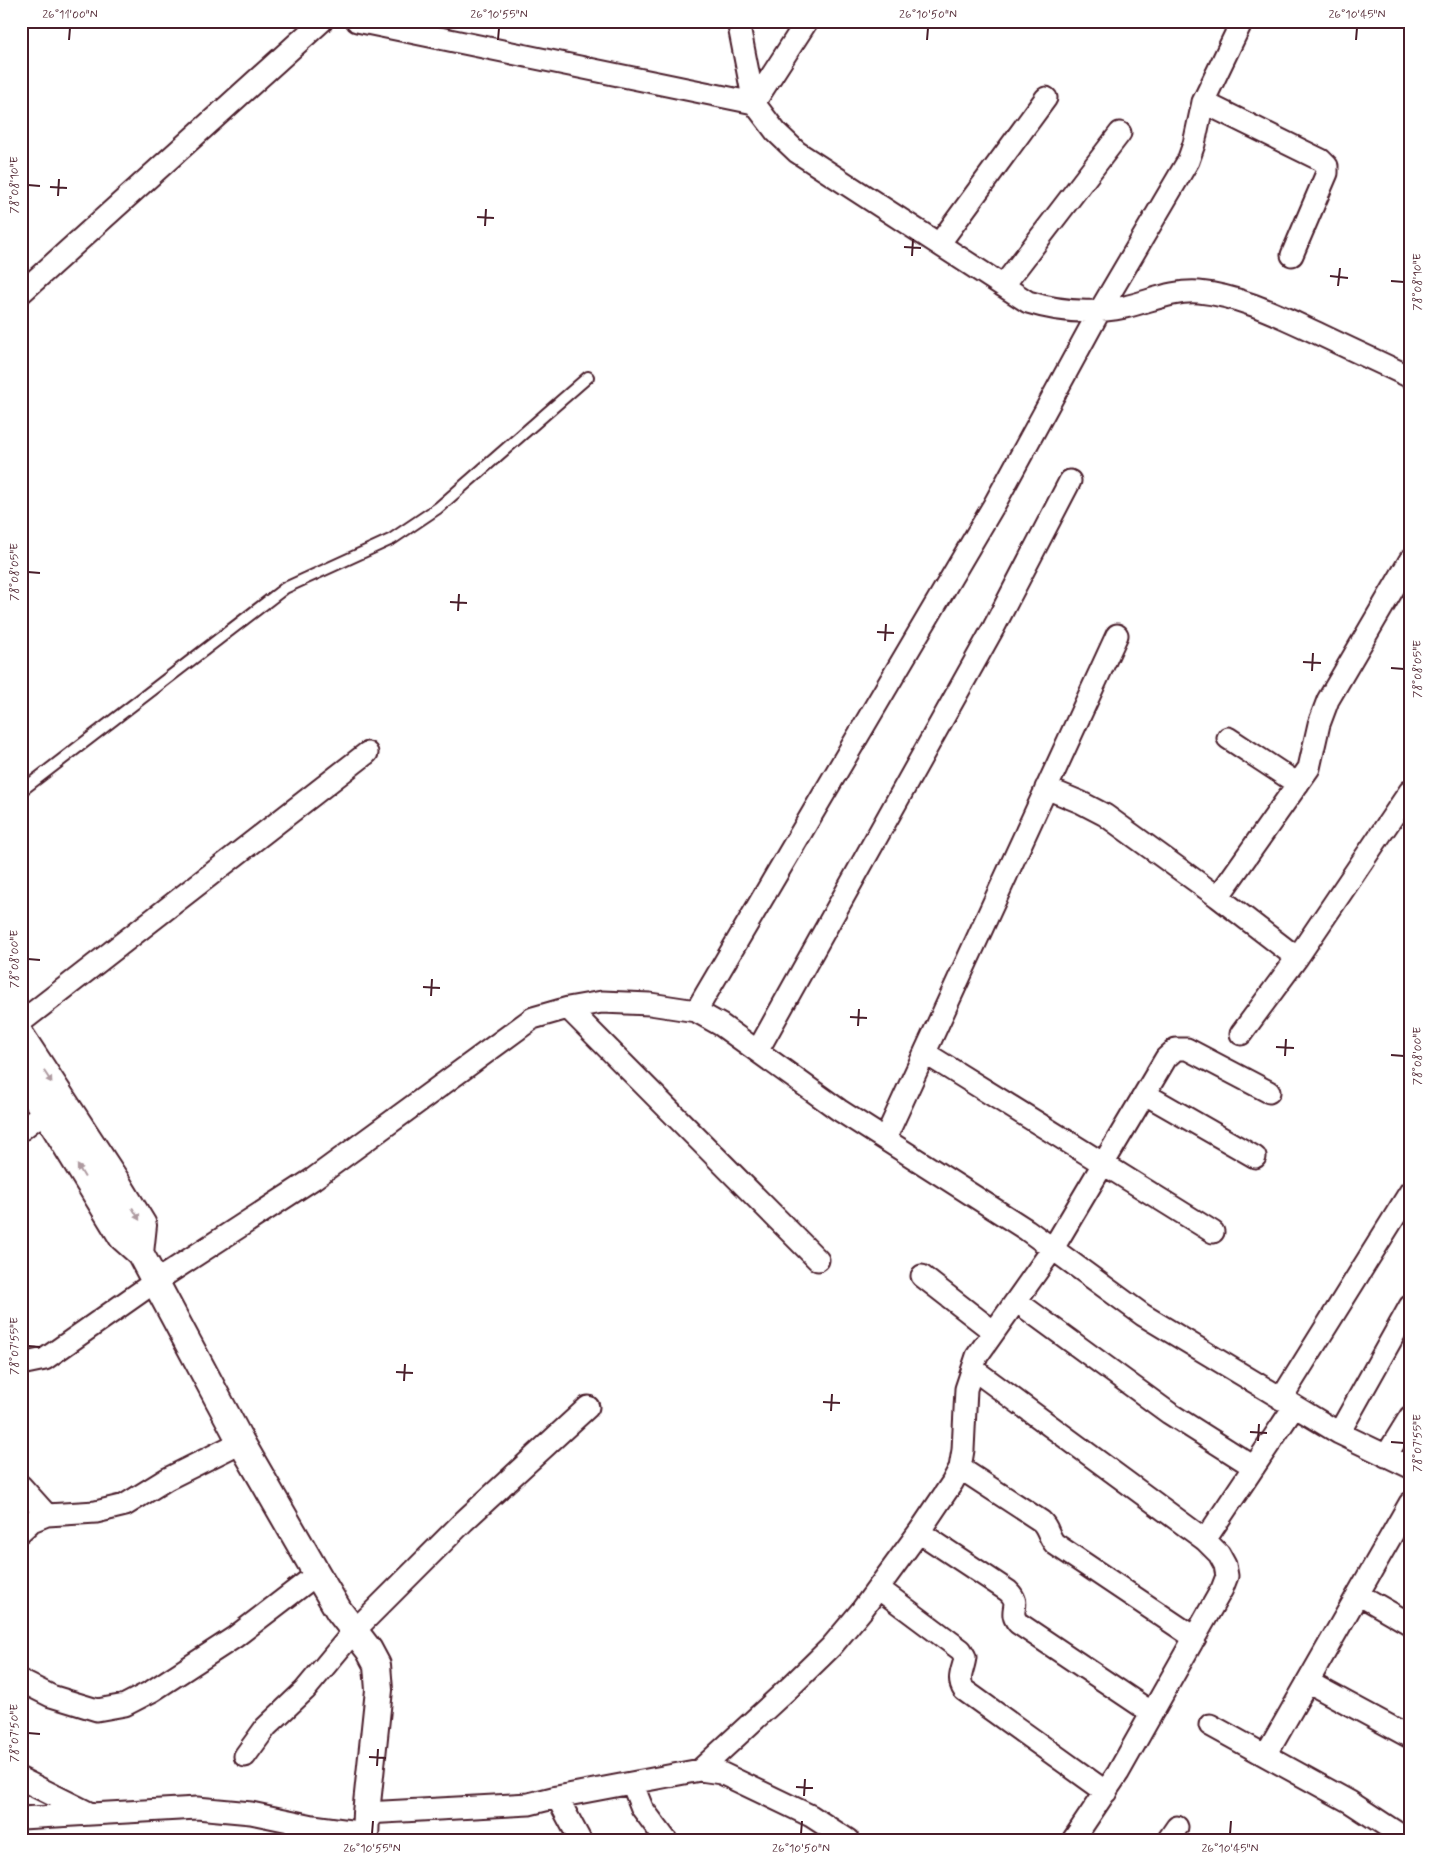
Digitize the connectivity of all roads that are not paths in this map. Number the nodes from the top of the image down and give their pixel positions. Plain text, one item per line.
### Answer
1 (322, 21) edge
2 (357, 21) edge
3 (738, 21) edge
4 (807, 21) edge
5 (1242, 21) edge
6 (1046, 98) dead end
7 (1203, 102) junction
8 (754, 103) junction
9 (1120, 133) dead end
10 (939, 244) junction
11 (1292, 255) dead end
12 (1003, 286) junction
13 (21, 293) edge
14 (1099, 312) junction
15 (588, 377) dead end
16 (1410, 377) edge
17 (1070, 482) dead end
18 (1410, 560) edge
19 (1117, 636) dead end
20 (1228, 738) dead end
21 (367, 753) dead end
22 (1298, 784) junction
23 (1046, 788) junction
24 (21, 791) edge
25 (1410, 791) edge
26 (1218, 898) junction
27 (1297, 958) junction
28 (568, 1008) junction
29 (696, 1011) junction
30 (21, 1022) edge
31 (1241, 1034) dead end
32 (21, 1036) edge
33 (758, 1050) junction
34 (925, 1052) junction
35 (21, 1078) edge
36 (1269, 1092) dead end
37 (1145, 1094) junction
38 (54, 1106) junction
39 (21, 1130) edge
40 (881, 1137) junction
41 (1254, 1158) dead end
42 (1103, 1164) junction
43 (1410, 1192) edge
44 (1213, 1232) dead end
45 (1052, 1250) junction
46 (818, 1260) dead end
47 (922, 1276) dead end
48 (156, 1281) junction
49 (1016, 1301) junction
50 (1410, 1306) edge
51 (994, 1332) junction
52 (21, 1364) edge
53 (973, 1369) junction
54 (1287, 1403) junction
55 (588, 1406) dead end
56 (1410, 1416) edge
57 (1339, 1433) junction
58 (241, 1442) junction
59 (1386, 1456) junction
60 (1254, 1467) junction
61 (960, 1468) junction
62 (1410, 1468) edge
63 (21, 1486) edge
64 (1410, 1502) edge
65 (47, 1515) junction
66 (1403, 1530) edge
67 (21, 1531) edge
68 (919, 1532) junction
69 (1205, 1540) junction
70 (317, 1574) junction
71 (878, 1588) junction
72 (1358, 1594) junction
73 (1410, 1624) edge
74 (354, 1630) junction
75 (1195, 1638) junction
76 (21, 1681) edge
77 (1308, 1682) junction
78 (1152, 1713) junction
79 (1210, 1725) dead end
80 (1408, 1736) dead end
81 (1266, 1755) junction
82 (245, 1756) dead end
83 (700, 1770) junction
84 (21, 1779) edge
85 (632, 1783) junction
86 (1106, 1792) junction
87 (557, 1798) junction
88 (91, 1814) junction
89 (21, 1818) edge
90 (365, 1829) edge
91 (312, 1833) edge
92 (580, 1840) edge
93 (666, 1840) edge
94 (848, 1840) edge
95 (1073, 1840) edge
96 (1408, 1840) edge

1 - 13 street
2 - 8 street
3 - 8 street
4 - 8 street
5 - 7 street
6 - 10 street
7 - 11 street
7 - 14 street
8 - 10 street
9 - 12 street
10 - 12 street
12 - 14 street
14 - 16 street
14 - 29 street
15 - 24 lane
17 - 33 street
18 - 22 street
19 - 23 street
20 - 22 street
21 - 30 street
22 - 26 street
23 - 26 street
23 - 34 street
25 - 27 street
26 - 27 street
27 - 31 street
28 - 29 street
28 - 46 street
28 - 48 street
29 - 33 street
32 -> 38 street
33 - 40 street
34 - 40 street
34 - 42 street
35 - 38 street
36 - 37 street
37 - 41 street
37 - 42 street
38 - 39 street
38 - 48 street
40 - 45 street
42 - 44 street
42 - 45 street
43 - 54 street
45 - 49 street
45 - 54 street
47 - 51 street
48 - 52 street
48 - 58 street
49 - 51 street
49 - 60 street
50 - 57 street
51 - 53 street
53 - 61 street
53 - 69 street
54 - 57 street
54 - 60 street
55 - 74 street
56 - 59 street
57 - 59 street
58 - 65 street
58 - 70 street
59 - 62 street
60 - 69 street
61 - 68 street
61 - 75 street
63 - 65 street
64 - 66 street
65 - 67 street
66 - 72 street
68 - 71 street
68 - 78 street
69 - 75 street
70 - 74 street
70 - 76 street
71 - 83 street
71 - 86 street
72 - 73 street
72 - 77 street
74 - 82 street
74 - 90 street
75 - 78 street
77 - 80 street
77 - 81 street
78 - 86 street
79 - 81 street
81 - 96 street
83 - 85 street
83 - 94 street
84 - 88 street
85 - 87 street
85 - 93 street
86 - 95 street
87 - 90 street
87 - 92 street
88 - 89 street
88 - 91 street
90 - 91 street

